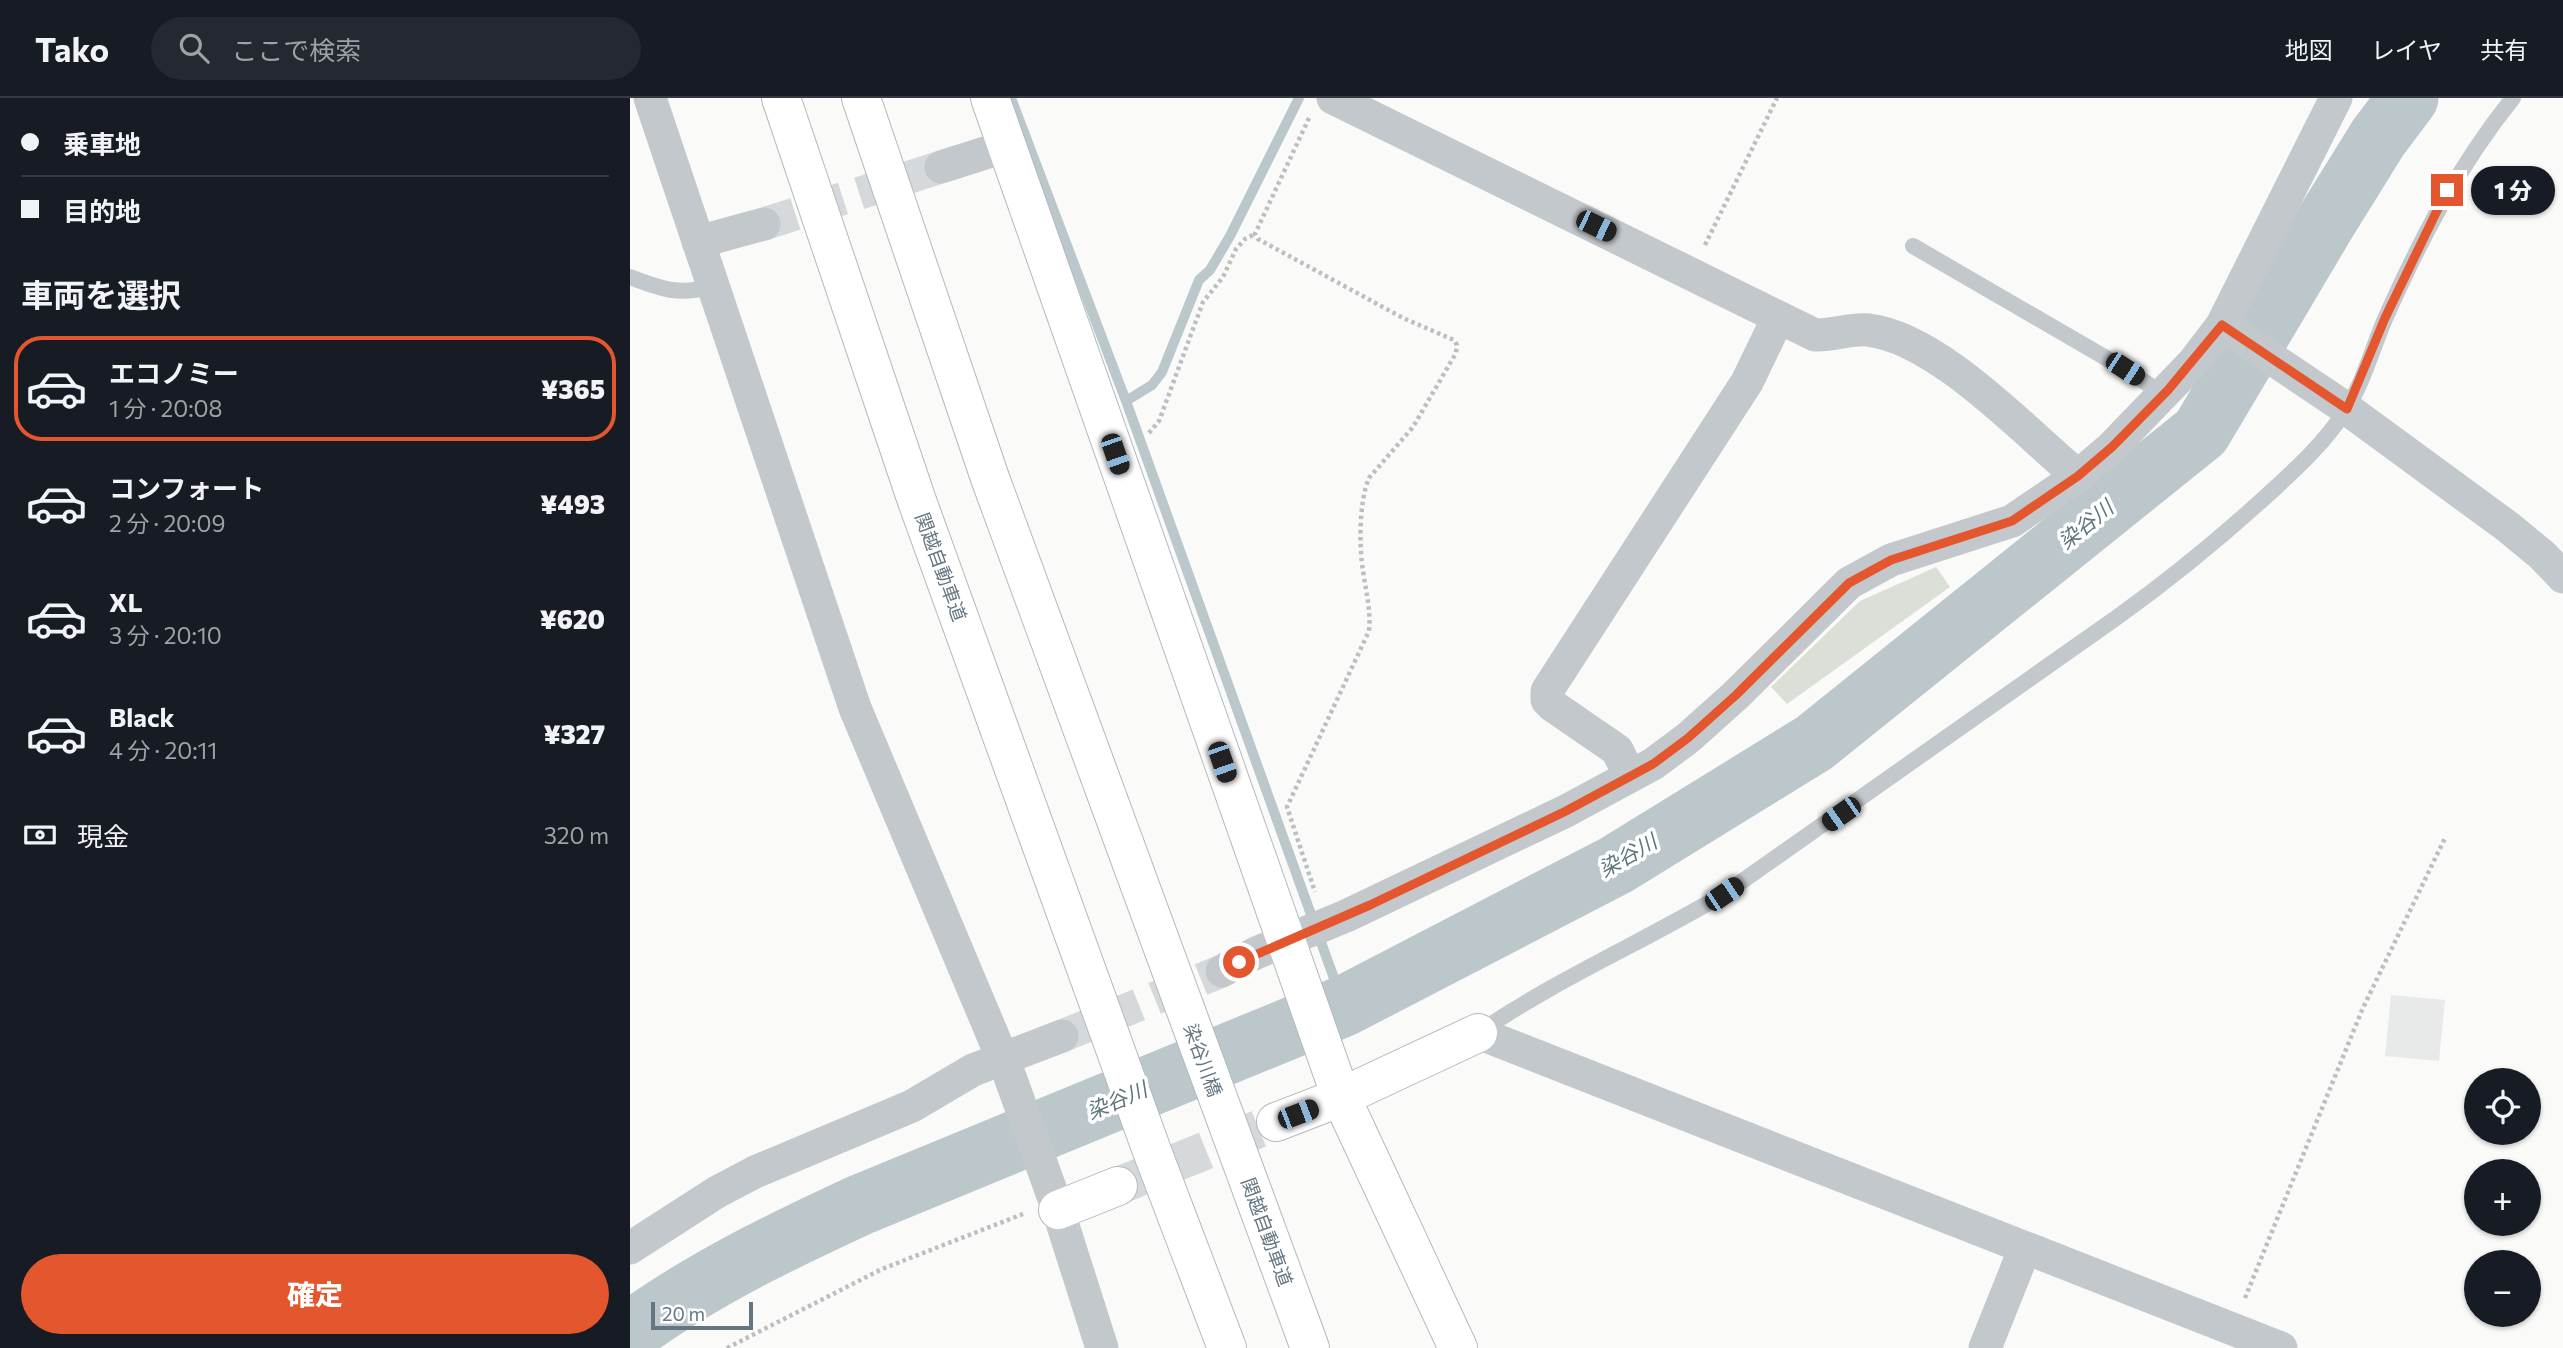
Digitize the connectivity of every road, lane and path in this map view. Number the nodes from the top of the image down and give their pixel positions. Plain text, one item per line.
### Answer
1 (650, 98) edge
2 (781, 98) edge
3 (861, 98) edge
4 (990, 98) edge
5 (1777, 98) edge
6 (2336, 98) edge
7 (2513, 98) edge
8 (1322, 104) edge
9 (1007, 146) junction
10 (941, 167) tunnel mouth
11 (764, 224) tunnel mouth
12 (1255, 234) junction
13 (698, 242) junction
14 (1913, 246) dead end
15 (1692, 273) junction
16 (630, 277) edge
17 (713, 286) junction
18 (1778, 318) junction
19 (2227, 328) junction
20 (2163, 394) junction
21 (2341, 405) junction
22 (1149, 433) dead end
23 (2078, 476) junction
24 (2563, 577) edge
25 (1630, 776) junction
26 (2446, 836) dead end
27 (1327, 924) junction
28 (1287, 949) junction
29 (1222, 971) tunnel mouth
30 (1478, 1033) junction
31 (1062, 1036) tunnel mouth
32 (1005, 1067) junction
33 (1338, 1088) junction
34 (1224, 1116) joint
35 (1276, 1122) tunnel mouth
36 (1118, 1186) tunnel mouth
37 (1055, 1201) junction
38 (630, 1248) edge
39 (2025, 1248) junction
40 (2233, 1328) junction
41 (727, 1348) edge
42 (1102, 1348) edge
43 (1227, 1348) edge
44 (1310, 1348) edge
45 (1458, 1348) edge
46 (1985, 1348) edge
47 (2281, 1348) edge

1 - 13 street
2 - 43 main road, 関越自動車道
3 - 34 main road, 染谷川橋
4 - 9 main road
5 - 15 path
6 - 19 street
7 - 21 lane
8 - 12 path
8 - 15 street
9 - 10 street
9 - 28 main road
11 - 13 street
12 - 22 path
12 - 27 path
13 - 17 street
14 - 20 lane
15 - 18 street
16 - 17 lane
17 - 32 street
18 - 23 street
18 - 25 street
19 - 20 street
19 - 21 street
20 - 23 street
21 - 24 street
21 - 30 lane
23 - 25 street
25 - 27 street
26 - 40 path
27 - 28 street
28 - 29 street
28 - 33 main road
30 - 33 main road
30 - 39 street
31 - 32 street
32 - 37 street
32 - 38 street
33 - 35 main road
33 - 45 main road
34 - 44 main road, 関越自動車道
36 - 37 main road
37 - 41 path
37 - 42 street
39 - 40 street
39 - 46 street
40 - 47 street

